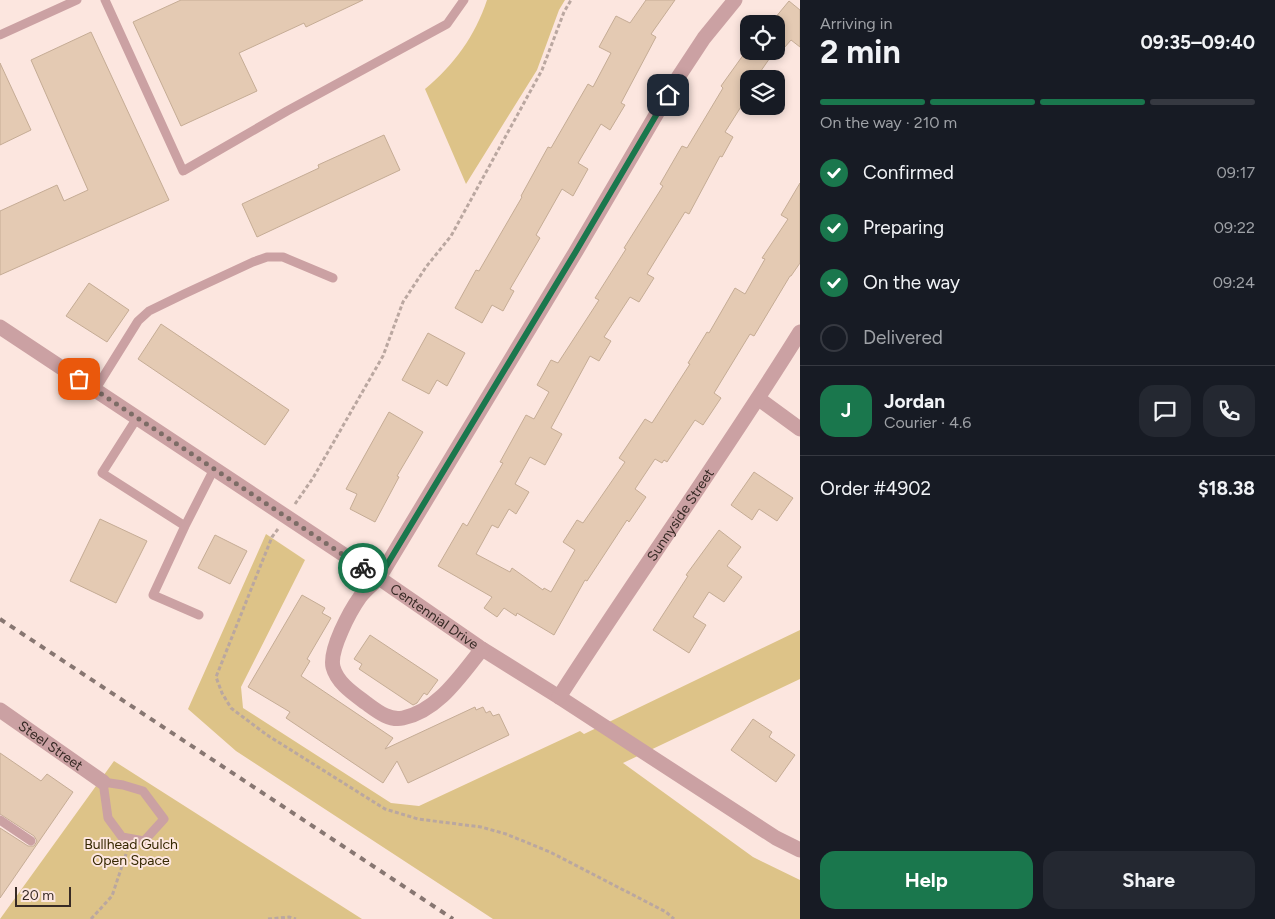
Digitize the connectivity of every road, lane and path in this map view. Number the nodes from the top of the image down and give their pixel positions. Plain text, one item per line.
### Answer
1 (77, 0) edge
2 (105, 0) edge
3 (464, 0) edge
4 (736, 0) edge
5 (67, 2) edge
6 (0, 35) edge
7 (333, 278) dead end
8 (0, 326) edge
9 (800, 332) edge
10 (95, 390) junction
11 (759, 399) junction
12 (137, 418) junction
13 (800, 429) edge
14 (214, 469) junction
15 (185, 526) junction
16 (379, 578) junction
17 (198, 615) dead end
18 (482, 649) junction
19 (559, 696) junction
20 (0, 710) edge
21 (103, 782) junction
22 (0, 820) edge
23 (130, 838) junction
24 (31, 840) dead end
25 (800, 850) edge
26 (91, 919) edge
27 (268, 919) edge
28 (296, 919) edge

1 - 5 lane
2 - 3 lane
4 - 16 street
5 - 6 lane
7 - 10 lane
8 - 10 street, Centennial Drive
9 - 11 street, Sunnyside Street
10 - 12 street, Centennial Drive
11 - 13 street
11 - 19 street, Sunnyside Street
12 - 14 street, Centennial Drive
12 - 15 lane
14 - 15 lane
14 - 16 street, Centennial Drive
15 - 17 lane
16 - 18 street, Centennial Drive
16 - 18 street
18 - 19 street, Centennial Drive
19 - 25 street, Centennial Drive
20 - 21 street, Steel Street
21 - 23 lane
21 - 23 lane
22 - 24 lane
23 - 26 path
27 - 28 path

